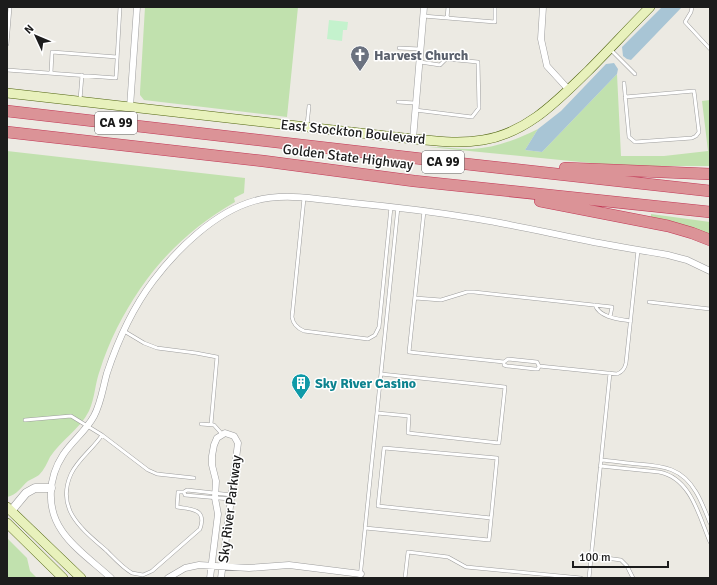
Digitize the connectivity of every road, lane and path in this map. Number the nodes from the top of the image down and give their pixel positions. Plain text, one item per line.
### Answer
1 (10, 7) edge
2 (120, 7) edge
3 (136, 7) edge
4 (424, 7) edge
5 (448, 7) edge
6 (496, 7) edge
7 (543, 7) edge
8 (650, 7) edge
9 (692, 7) edge
10 (423, 16) junction
11 (447, 18) junction
12 (7, 44) edge
13 (399, 48) dead end
14 (420, 49) junction
15 (610, 49) junction
16 (710, 49) edge
17 (117, 56) junction
18 (419, 62) junction
19 (7, 70) edge
20 (51, 73) junction
21 (635, 74) dead end
22 (82, 75) junction
23 (624, 83) dead end
24 (569, 90) junction
25 (7, 93) edge
26 (625, 97) junction
27 (80, 101) junction
28 (398, 102) dead end
29 (416, 103) junction
30 (309, 106) dead end
31 (130, 107) junction
32 (415, 110) junction
33 (7, 111) edge
34 (307, 127) junction
35 (7, 132) edge
36 (413, 139) junction
37 (476, 165) junction
38 (710, 174) edge
39 (710, 191) edge
40 (517, 192) junction
41 (304, 198) junction
42 (394, 207) junction
43 (424, 211) junction
44 (710, 212) edge
45 (710, 240) edge
46 (638, 250) junction
47 (710, 271) edge
48 (415, 298) junction
49 (649, 302) dead end
50 (595, 305) junction
51 (710, 309) edge
52 (610, 317) junction
53 (631, 321) junction
54 (123, 331) junction
55 (504, 362) junction
56 (539, 366) junction
57 (610, 373) junction
58 (381, 374) junction
59 (377, 413) junction
60 (25, 420) dead end
61 (201, 424) dead end
62 (211, 424) junction
63 (87, 427) junction
64 (222, 434) junction
65 (102, 435) junction
66 (601, 460) junction
67 (600, 466) junction
68 (194, 478) dead end
69 (51, 488) junction
70 (215, 496) junction
71 (232, 497) junction
72 (9, 509) edge
73 (491, 518) junction
74 (7, 523) edge
75 (710, 523) edge
76 (365, 528) junction
77 (710, 542) edge
78 (591, 556) junction
79 (211, 566) junction
80 (223, 567) junction
81 (361, 576) edge
82 (63, 578) edge
83 (81, 578) edge
84 (111, 578) edge
85 (168, 578) edge
86 (210, 578) edge
87 (222, 578) edge
88 (404, 578) edge
89 (581, 578) edge
90 (589, 578) edge
91 (633, 578) edge

1 - 12 lane
2 - 17 lane
3 - 31 street
4 - 10 street
5 - 11 lane
6 - 11 lane
7 - 24 street
8 - 15 main road, East Stockton Boulevard
9 - 16 lane
10 - 11 lane
10 - 14 street
13 - 14 lane
14 - 18 street
15 - 21 lane
15 - 24 main road, East Stockton Boulevard
17 - 20 lane
17 - 22 lane
18 - 29 street
18 - 32 lane
19 - 20 lane
20 - 22 lane
22 - 27 lane
23 - 26 lane
24 - 36 main road, East Stockton Boulevard
25 - 27 main road, East Stockton Boulevard
26 - 26 lane
27 - 31 main road, East Stockton Boulevard
28 - 29 lane
29 - 32 street
30 - 34 lane
31 - 34 main road, East Stockton Boulevard
32 - 36 street
33 - 37 highway, Golden State Highway / CA 99
34 - 36 main road, East Stockton Boulevard
35 - 40 highway, Golden State Highway / CA 99
37 - 38 highway
37 - 39 highway, Golden State Highway / CA 99
40 - 44 highway, Golden State Highway / CA 99
40 - 45 highway
41 - 42 street
41 - 42 lane
41 - 54 street
42 - 43 street
42 - 58 lane
43 - 46 street
43 - 48 lane
46 - 47 street
46 - 53 lane
48 - 50 lane
48 - 55 lane
49 - 51 lane
50 - 52 lane
50 - 52 lane
52 - 53 lane
53 - 57 lane
54 - 62 lane
54 - 63 street
55 - 56 lane
55 - 56 lane
56 - 57 lane
57 - 66 lane
58 - 59 lane
58 - 59 lane
59 - 76 lane
60 - 63 lane
61 - 62 lane
62 - 64 lane
63 - 65 lane
63 - 69 street
64 - 70 street, Sky River Parkway
64 - 71 street, Sky River Parkway
65 - 68 lane
65 - 70 lane
66 - 67 lane
66 - 75 lane
67 - 77 lane
67 - 78 lane
69 - 72 street
69 - 84 street
70 - 71 lane
70 - 79 street, Sky River Parkway
71 - 80 street, Sky River Parkway
72 - 83 main road
73 - 73 lane
73 - 76 lane
74 - 82 main road
76 - 81 lane
78 - 90 lane
78 - 91 lane
79 - 80 street
79 - 85 street
79 - 86 street, Sky River Parkway
80 - 81 street
80 - 87 street, Sky River Parkway
88 - 89 lane

